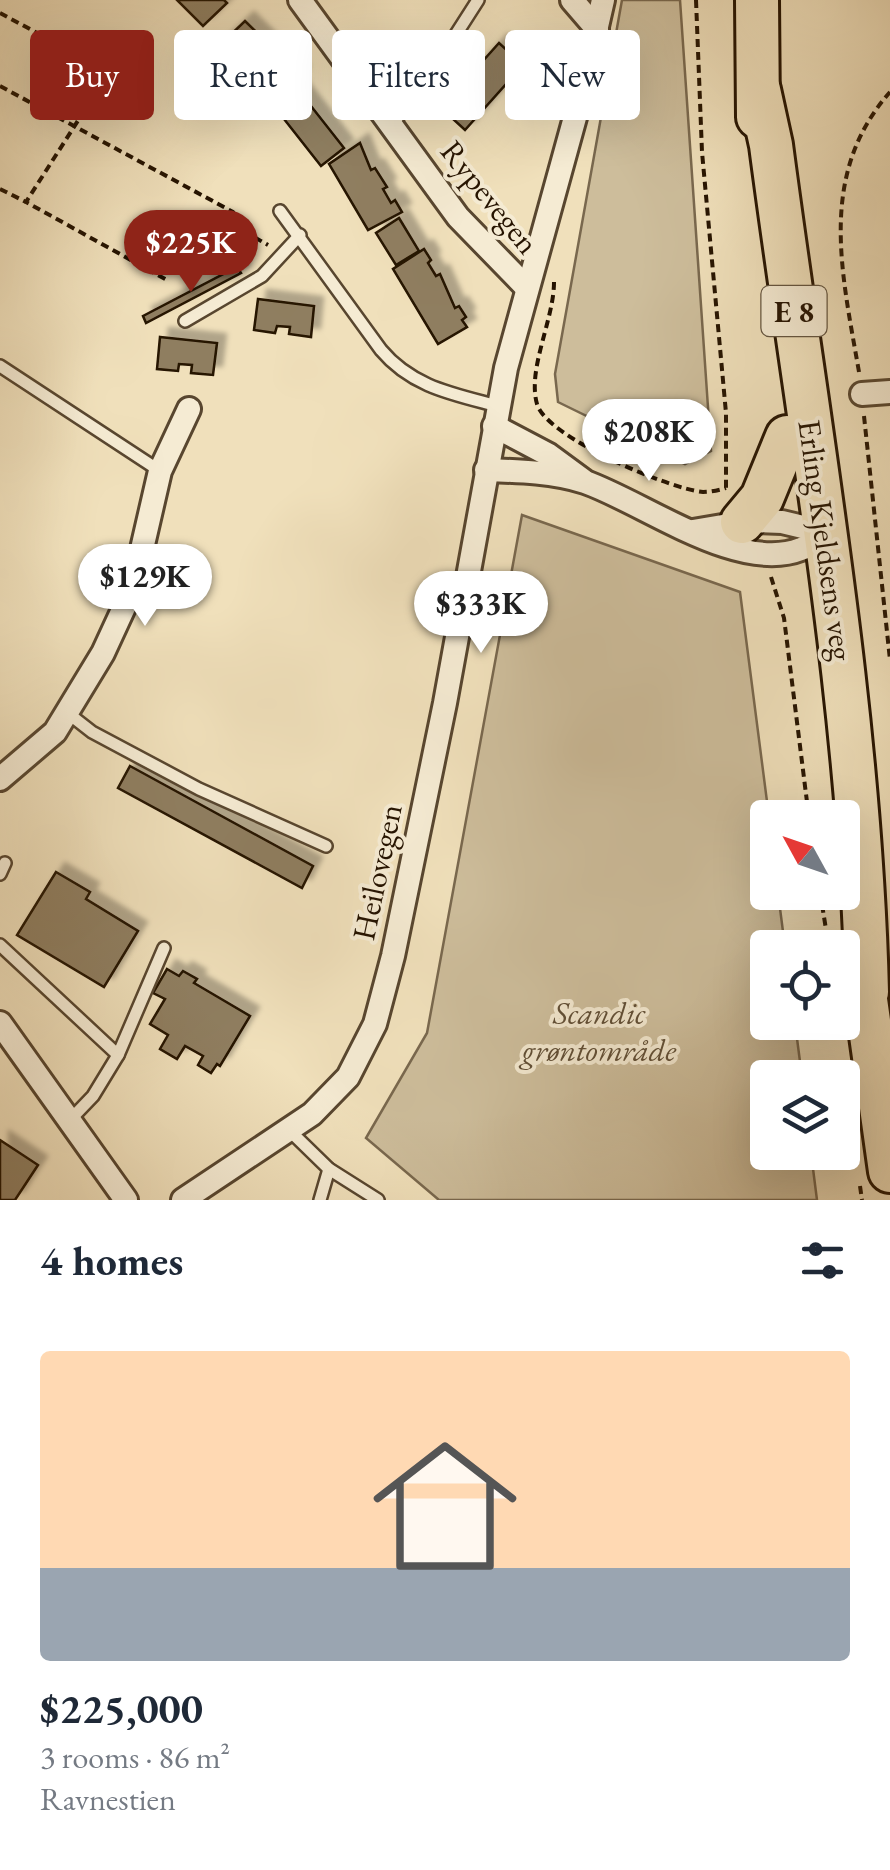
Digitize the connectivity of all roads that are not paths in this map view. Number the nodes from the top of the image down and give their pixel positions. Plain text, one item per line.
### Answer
1 (300, 0) edge
2 (478, 0) edge
3 (572, 0) edge
4 (603, 0) edge
5 (757, 0) edge
6 (597, 28) junction
7 (759, 90) junction
8 (392, 125) junction
9 (280, 211) dead end
10 (300, 236) junction
11 (527, 288) junction
12 (185, 321) dead end
13 (0, 366) edge
14 (890, 392) edge
15 (862, 394) road end
16 (190, 410) dead end
17 (496, 416) junction
18 (787, 437) junction
19 (486, 470) junction
20 (160, 472) junction
21 (585, 482) junction
22 (731, 501) junction
23 (693, 531) junction
24 (810, 536) junction
25 (68, 714) junction
26 (0, 780) edge
27 (833, 800) edge
28 (326, 846) dead end
29 (850, 910) edge
30 (0, 945) edge
31 (164, 948) dead end
32 (867, 992) junction
33 (0, 1023) edge
34 (118, 1055) junction
35 (70, 1120) junction
36 (290, 1130) junction
37 (329, 1169) junction
38 (890, 1172) edge
39 (126, 1200) edge
40 (183, 1200) edge
41 (320, 1200) edge
42 (378, 1200) edge

1 - 8 street, Rypevegen
2 - 8 lane
3 - 6 street
4 - 6 street, Heilovegen
5 - 7 highway, Erling Kjeldsens veg / E 8
6 - 11 street, Heilovegen
7 - 18 highway, Erling Kjeldsens veg / E 8
7 - 24 highway, Erling Kjeldsens veg / E 8
8 - 11 street, Rypevegen
9 - 10 lane
10 - 12 lane
10 - 17 lane
11 - 17 street, Heilovegen
13 - 20 lane
14 - 15 street
16 - 20 street
17 - 19 street, Heilovegen
17 - 21 street
18 - 22 highway, E 8
18 - 24 highway, Erling Kjeldsens veg / E 8
19 - 21 street
19 - 36 street, Heilovegen
20 - 25 street
21 - 23 street
22 - 23 street
22 - 24 street
23 - 24 street
24 - 27 highway, Erling Kjeldsens veg / E 8
24 - 32 highway, Erling Kjeldsens veg / E 8
25 - 26 street
25 - 28 lane
29 - 32 highway, Erling Kjeldsens veg / E 8
30 - 34 lane
31 - 34 lane
32 - 38 highway, Erling Kjeldsens veg / E 8
33 - 35 street
34 - 35 lane
35 - 39 street
36 - 37 lane
36 - 40 street, Heilovegen
37 - 41 lane
37 - 42 lane

